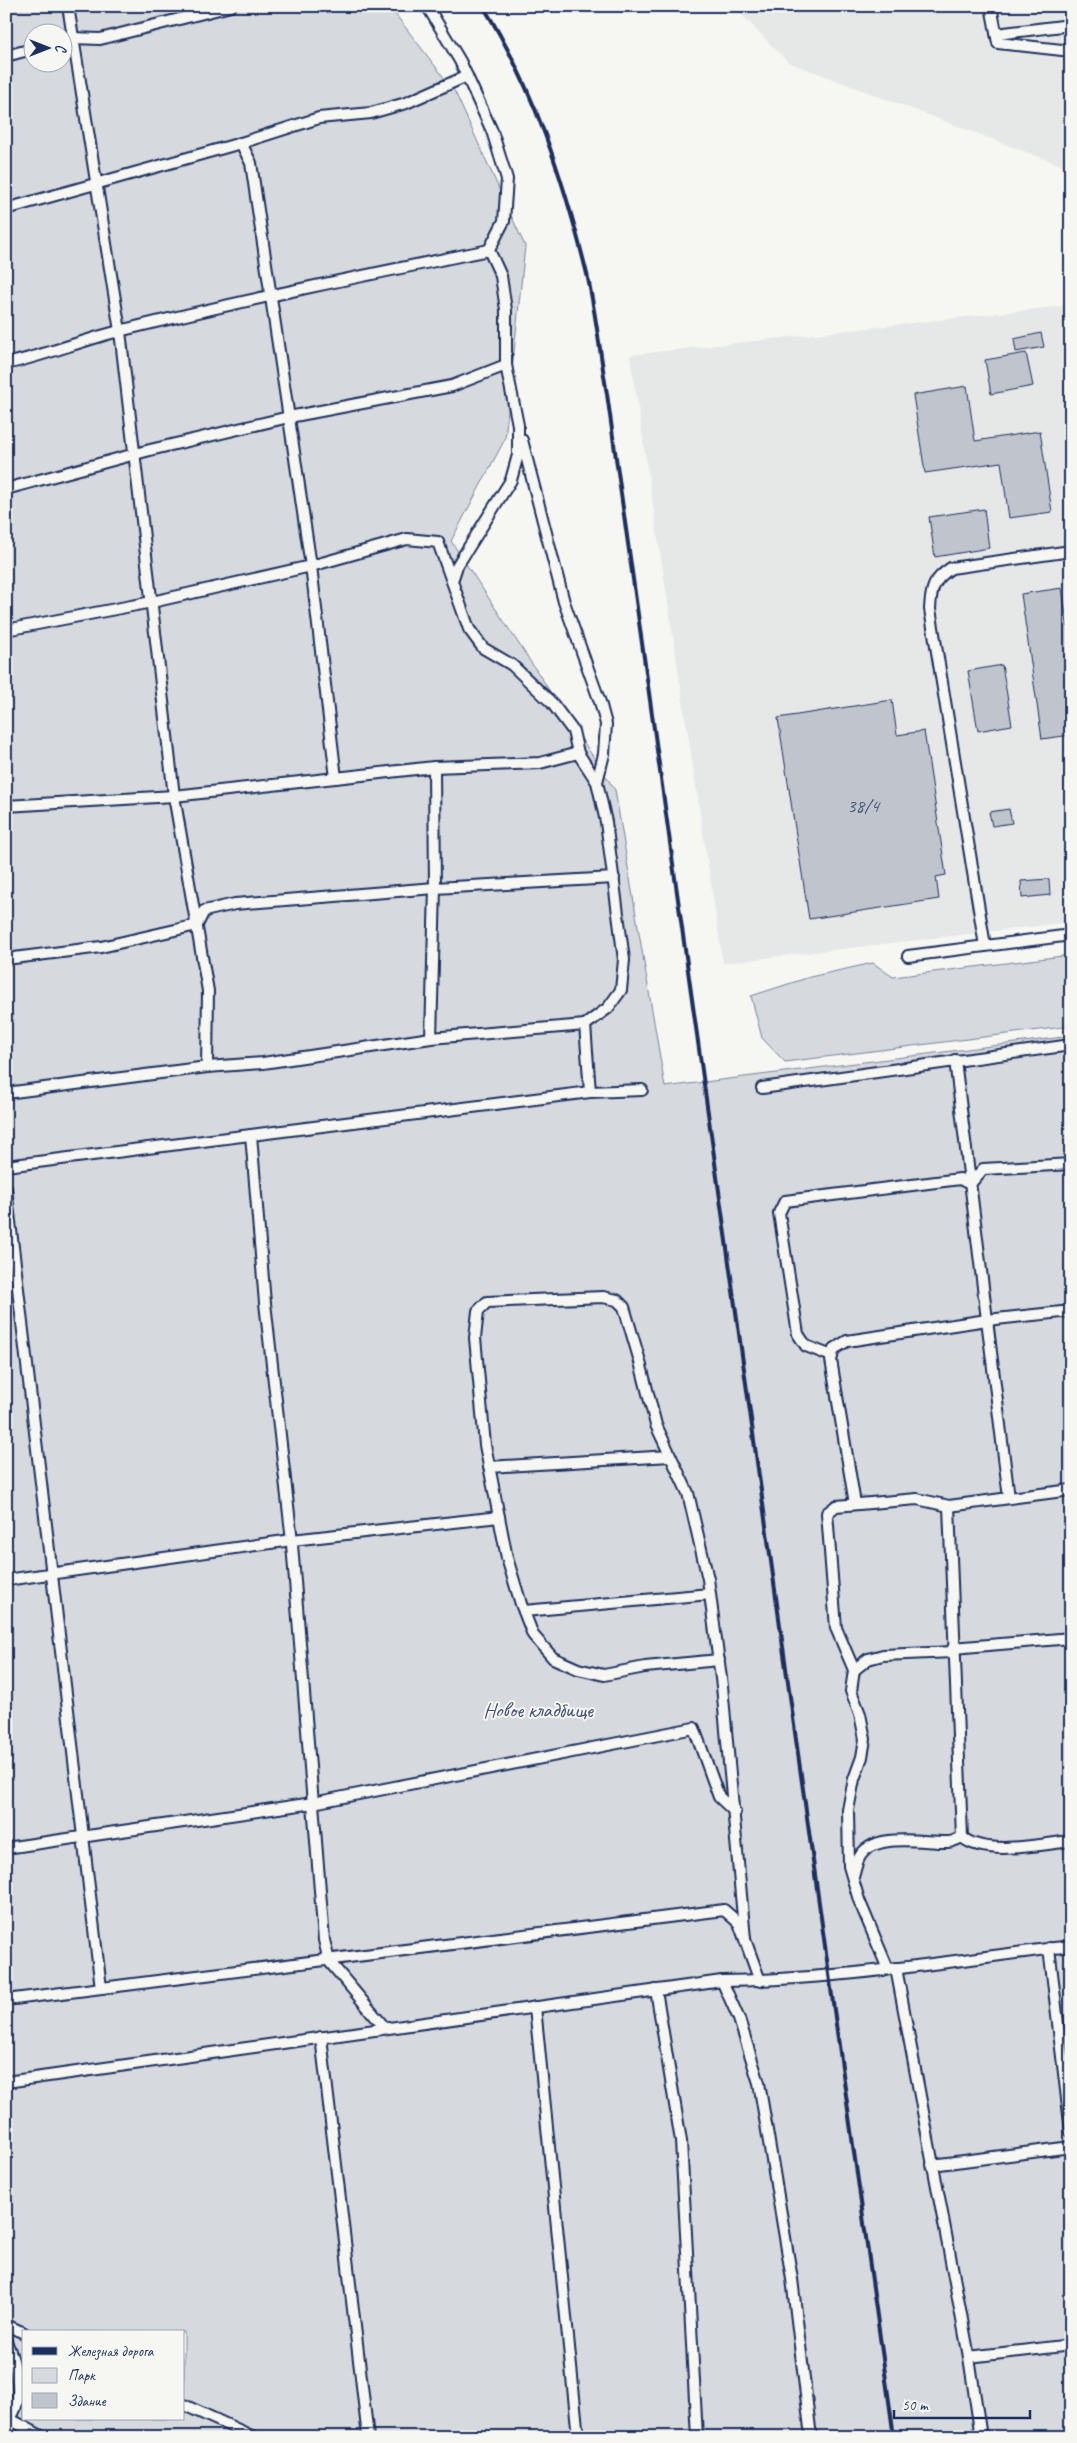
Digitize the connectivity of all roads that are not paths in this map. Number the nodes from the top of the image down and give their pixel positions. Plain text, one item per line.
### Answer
1 (68, 6) edge
2 (231, 6) edge
3 (424, 6) edge
4 (992, 6) edge
5 (68, 22) edge
6 (1071, 25) edge
7 (996, 34) junction
8 (72, 39) edge
9 (1071, 51) edge
10 (22, 52) edge
11 (6, 56) edge
12 (72, 62) edge
13 (467, 76) junction
14 (241, 143) junction
15 (98, 183) junction
16 (6, 209) edge
17 (489, 250) junction
18 (270, 296) junction
19 (120, 331) junction
20 (6, 364) edge
21 (506, 365) junction
22 (289, 417) junction
23 (518, 425) junction
24 (135, 456) junction
25 (6, 489) edge
26 (1071, 551) edge
27 (311, 566) junction
28 (452, 580) junction
29 (152, 602) junction
30 (6, 630) edge
31 (578, 752) junction
32 (434, 767) junction
33 (336, 778) junction
34 (596, 782) junction
35 (174, 796) junction
36 (6, 806) edge
37 (614, 878) junction
38 (435, 888) junction
39 (196, 925) junction
40 (1071, 935) edge
41 (985, 946) junction
42 (908, 956) dead end
43 (6, 959) edge
44 (585, 1025) junction
45 (431, 1038) junction
46 (1071, 1045) edge
47 (955, 1060) junction
48 (207, 1067) junction
49 (762, 1088) dead end
50 (642, 1090) dead end
51 (590, 1092) junction
52 (6, 1093) edge
53 (251, 1135) junction
54 (1071, 1164) edge
55 (6, 1166) edge
56 (970, 1184) junction
57 (6, 1188) edge
58 (1071, 1311) edge
59 (987, 1320) junction
60 (832, 1356) junction
61 (670, 1456) junction
62 (489, 1467) junction
63 (1071, 1490) edge
64 (1009, 1498) junction
65 (855, 1504) junction
66 (949, 1506) junction
67 (499, 1517) junction
68 (292, 1540) junction
69 (52, 1573) junction
70 (6, 1580) edge
71 (710, 1594) junction
72 (524, 1611) junction
73 (1071, 1638) edge
74 (953, 1650) junction
75 (719, 1660) junction
76 (854, 1670) junction
77 (313, 1803) junction
78 (735, 1812) junction
79 (83, 1837) junction
80 (962, 1837) junction
81 (1071, 1841) edge
82 (6, 1848) edge
83 (852, 1878) junction
84 (745, 1939) junction
85 (1071, 1946) edge
86 (1049, 1948) junction
87 (328, 1961) junction
88 (892, 1969) junction
89 (760, 1980) junction
90 (722, 1981) junction
91 (102, 1988) junction
92 (656, 1990) junction
93 (6, 2000) edge
94 (535, 2007) junction
95 (385, 2028) junction
96 (321, 2036) junction
97 (6, 2082) edge
98 (1071, 2132) edge
99 (1071, 2147) edge
100 (932, 2165) junction
101 (6, 2325) edge
102 (22, 2332) edge
103 (6, 2341) edge
104 (1071, 2345) edge
105 (969, 2356) junction
106 (185, 2405) edge
107 (8, 2418) edge
108 (43, 2437) edge
109 (254, 2437) edge
110 (368, 2437) edge
111 (578, 2437) edge
112 (697, 2437) edge
113 (811, 2437) edge
114 (981, 2437) edge

1 - 5 lane
2 - 8 lane
3 - 13 lane
4 - 7 lane
6 - 7 lane
7 - 9 lane
10 - 11 lane
12 - 15 lane
13 - 14 lane
13 - 17 lane
14 - 15 lane
14 - 18 lane
15 - 16 lane
15 - 19 lane
17 - 18 lane
17 - 21 lane
18 - 19 lane
18 - 22 lane
19 - 20 lane
19 - 24 lane
21 - 22 lane
21 - 23 lane
22 - 24 lane
22 - 27 lane
23 - 28 lane
23 - 34 lane
24 - 25 lane
24 - 29 lane
26 - 41 lane
27 - 28 lane
27 - 29 lane
27 - 33 lane
28 - 31 lane
29 - 30 lane
29 - 35 lane
31 - 32 lane
31 - 34 lane
32 - 33 lane
32 - 38 lane
33 - 35 lane
34 - 37 lane
35 - 36 lane
35 - 39 lane
37 - 38 lane
37 - 44 lane
38 - 39 lane
38 - 45 lane
39 - 43 lane
39 - 48 lane
40 - 41 lane
41 - 42 lane
44 - 45 lane
44 - 51 lane
45 - 48 lane
46 - 47 lane
47 - 49 lane
47 - 56 lane
48 - 52 lane
50 - 51 lane
51 - 53 lane
53 - 55 lane
53 - 68 lane
54 - 56 lane
56 - 59 lane
56 - 60 lane
57 - 69 lane
58 - 59 lane
59 - 60 lane
59 - 64 lane
60 - 65 lane
61 - 62 lane
61 - 62 lane
61 - 71 lane
62 - 67 lane
63 - 64 lane
64 - 66 lane
65 - 66 lane
65 - 76 lane
66 - 74 lane
67 - 68 lane
67 - 72 lane
68 - 69 lane
68 - 77 lane
69 - 70 lane
69 - 79 lane
71 - 72 lane
71 - 75 lane
72 - 75 lane
73 - 74 lane
74 - 76 lane
74 - 80 lane
75 - 78 lane
76 - 83 lane
77 - 78 lane
77 - 79 lane
77 - 87 lane
78 - 84 lane
79 - 82 lane
79 - 91 lane
80 - 81 lane
80 - 83 lane
83 - 88 lane
84 - 87 lane
84 - 89 lane
85 - 86 lane
86 - 88 lane
86 - 98 lane
87 - 91 lane
87 - 95 lane
88 - 89 lane
88 - 100 lane
89 - 90 lane
90 - 92 lane
90 - 113 lane
91 - 93 lane
92 - 94 lane
92 - 112 lane
94 - 95 lane
94 - 111 lane
95 - 96 lane
96 - 97 lane
96 - 110 lane
99 - 100 lane
100 - 105 lane
101 - 102 lane
103 - 107 lane
104 - 105 lane
105 - 114 lane
106 - 109 lane
107 - 108 lane

